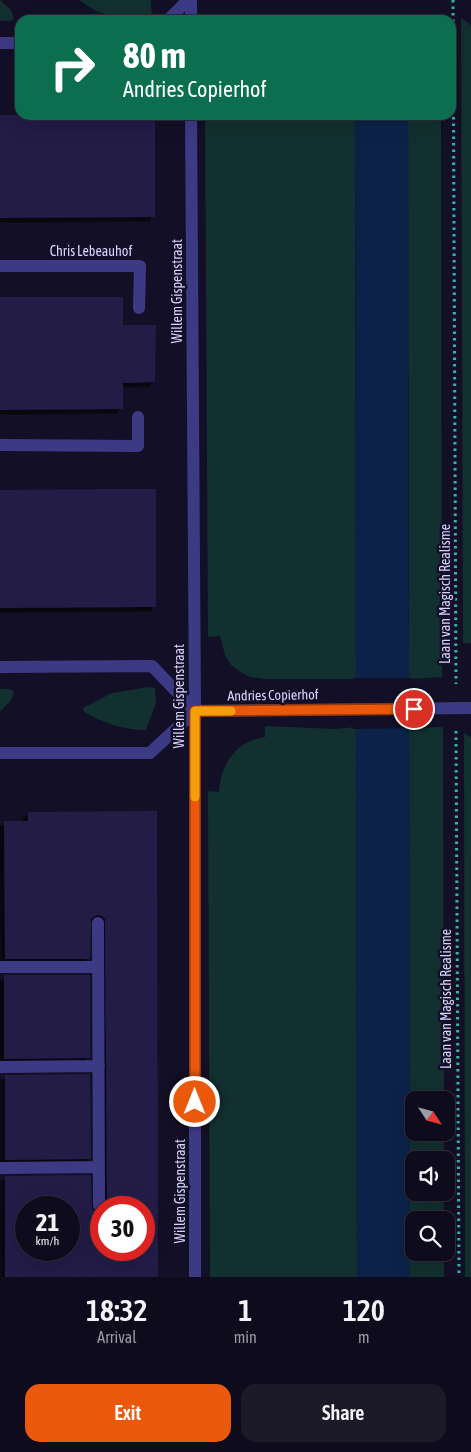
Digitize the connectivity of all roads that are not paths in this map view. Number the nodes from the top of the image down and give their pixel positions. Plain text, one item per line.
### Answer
1 (189, 0) edge
2 (173, 15) edge
3 (190, 15) edge
4 (0, 43) edge
5 (15, 43) edge
6 (191, 120) edge
7 (0, 266) edge
8 (139, 308) dead end
9 (138, 417) dead end
10 (0, 445) edge
11 (0, 667) edge
12 (471, 708) edge
13 (195, 711) junction
14 (0, 754) edge
15 (98, 923) dead end
16 (0, 967) edge
17 (98, 967) junction
18 (99, 1066) junction
19 (0, 1067) edge
20 (99, 1167) junction
21 (0, 1168) edge
22 (99, 1196) edge
23 (195, 1277) edge

1 - 2 street
1 - 3 street
4 - 5 street
6 - 13 street, Willem Gispenstraat
7 - 8 street, Chris Lebeauhof
9 - 10 street
11 - 13 street
12 - 13 street, Andries Copierhof
13 - 14 street
13 - 23 street, Willem Gispenstraat
15 - 17 street
16 - 17 street
17 - 18 street
18 - 19 street
18 - 20 street
20 - 21 street
20 - 22 street

